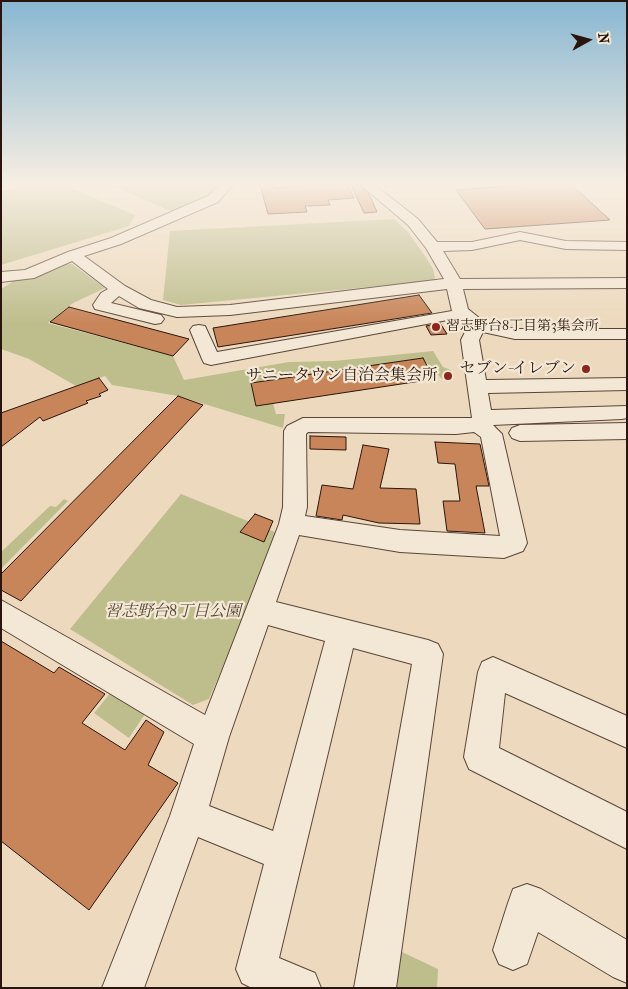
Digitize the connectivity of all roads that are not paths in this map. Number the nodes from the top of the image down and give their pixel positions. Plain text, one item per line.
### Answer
1 (140, 231) edge
2 (420, 231) edge
3 (627, 246) edge
4 (433, 247) junction
5 (73, 255) junction
6 (1, 277) edge
7 (454, 283) junction
8 (627, 283) edge
9 (119, 289) junction
10 (451, 316) dead end
11 (199, 321) junction
12 (477, 325) junction
13 (627, 334) edge
14 (627, 384) edge
15 (604, 385) junction
16 (478, 386) junction
17 (624, 414) edge
18 (473, 423) junction
19 (520, 433) dead end
20 (291, 524) junction
21 (259, 610) junction
22 (1, 613) edge
23 (342, 632) junction
24 (627, 732) edge
25 (213, 737) junction
26 (188, 816) junction
27 (627, 831) edge
28 (286, 854) junction
29 (513, 950) dead end
30 (627, 963) edge
31 (123, 988) edge
32 (300, 988) edge
33 (375, 988) edge

1 - 5 street
2 - 4 street
3 - 4 street
4 - 7 street
5 - 6 street
5 - 9 street
7 - 8 street
7 - 11 street
7 - 12 street
9 - 11 street
9 - 11 street
10 - 11 street
12 - 13 street
12 - 16 street
14 - 15 street
15 - 16 street
15 - 17 street
16 - 18 street
17 - 18 street
17 - 19 street
18 - 20 street
18 - 20 street
20 - 21 street
21 - 23 street
21 - 25 street
22 - 25 street
23 - 28 street
23 - 33 street
24 - 27 street
25 - 26 street
26 - 28 street
26 - 31 street
28 - 32 street
29 - 30 street

